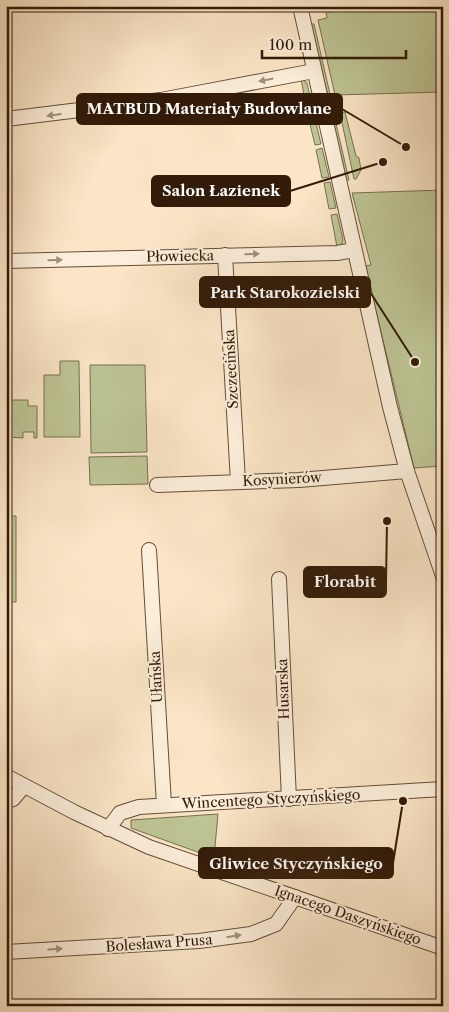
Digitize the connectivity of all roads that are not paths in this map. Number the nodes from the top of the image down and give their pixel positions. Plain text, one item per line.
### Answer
1 (300, 6) edge
2 (314, 71) junction
3 (6, 119) edge
4 (354, 250) junction
5 (225, 255) junction
6 (6, 261) edge
7 (407, 471) junction
8 (238, 482) junction
9 (157, 485) dead end
10 (149, 550) dead end
11 (443, 576) edge
12 (279, 579) dead end
13 (6, 776) edge
14 (24, 786) junction
15 (443, 789) edge
16 (288, 798) junction
17 (6, 801) edge
18 (164, 805) junction
19 (108, 829) junction
20 (295, 897) junction
21 (443, 948) edge
22 (6, 952) edge

1 - 2 street
2 -> 3 street
2 - 4 street
5 -> 4 street, Płowiecka
4 - 7 street
6 -> 5 street, Płowiecka
5 - 8 street, Szczecińska
7 - 8 street, Kosynierów
7 - 11 street
8 - 9 street, Kosynierów
10 - 18 street, Ułańska
12 - 16 street, Husarska
13 - 14 street, Ignacego Daszyńskiego
14 - 17 street
14 - 19 street, Ignacego Daszyńskiego
15 - 16 street, Wincentego Styczyńskiego
16 - 18 street, Wincentego Styczyńskiego
18 - 19 street, Wincentego Styczyńskiego
19 - 20 street, Ignacego Daszyńskiego
20 - 21 street, Ignacego Daszyńskiego
22 -> 20 street, Bolesława Prusa

